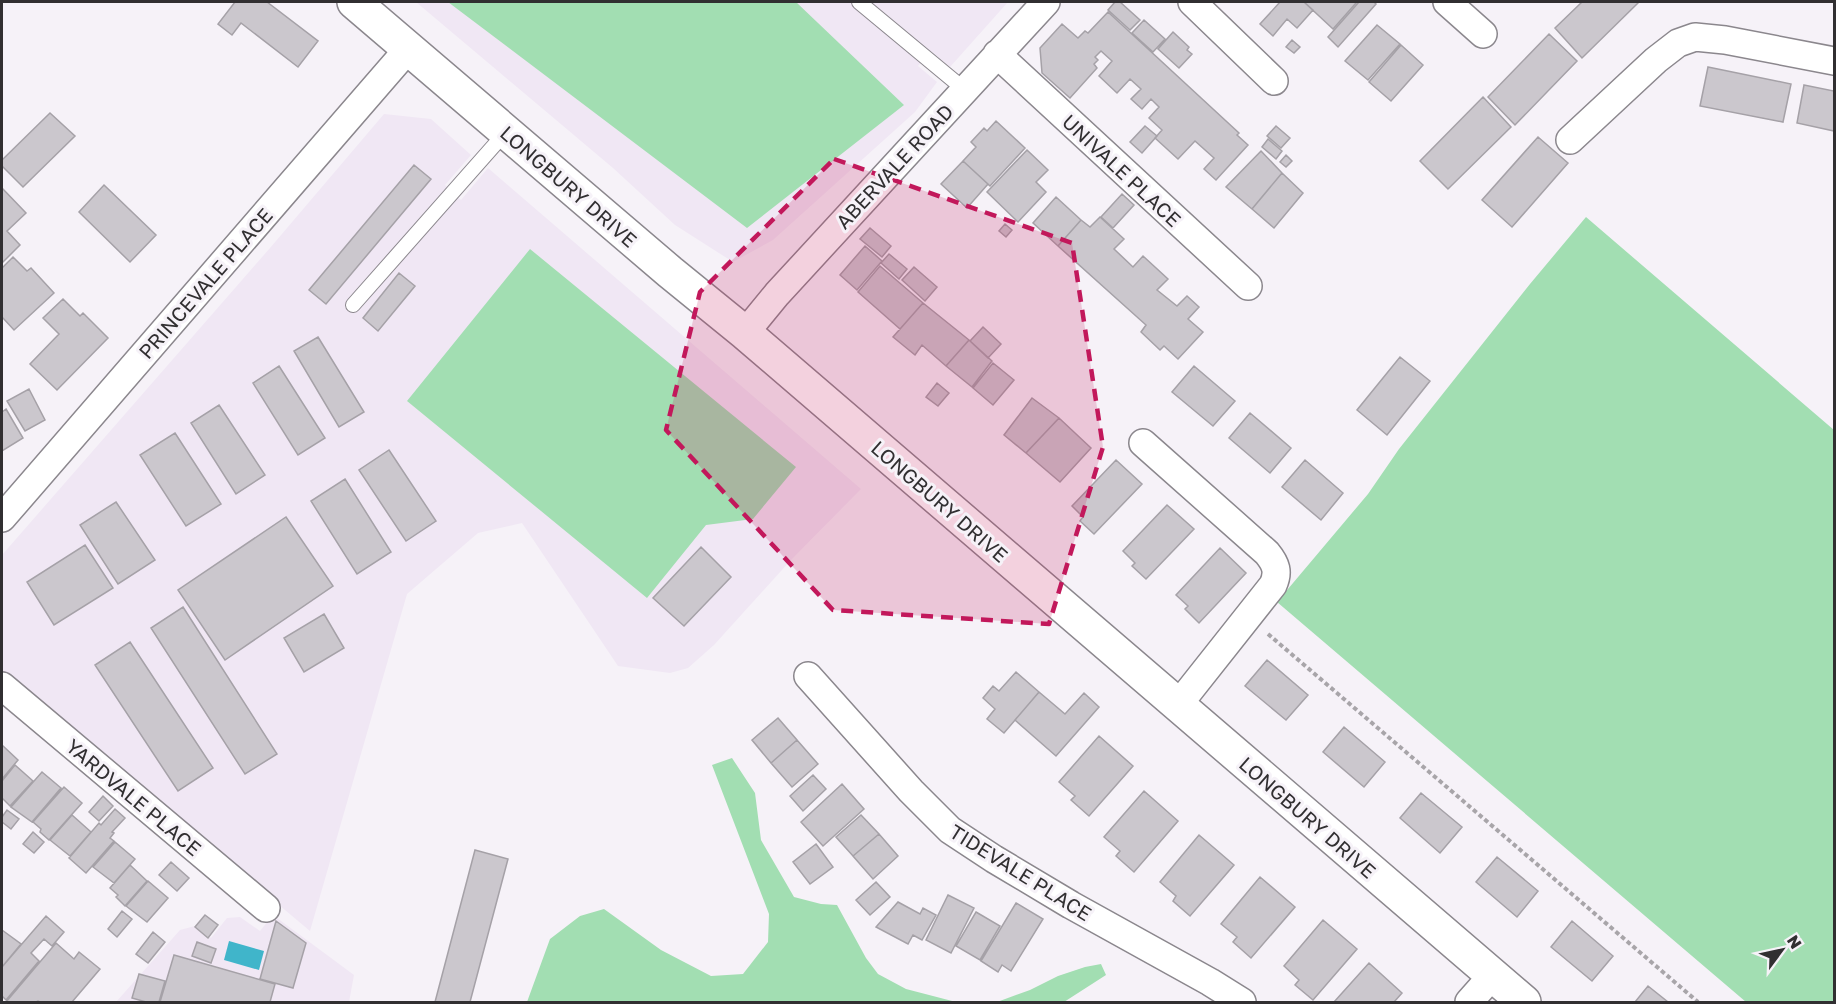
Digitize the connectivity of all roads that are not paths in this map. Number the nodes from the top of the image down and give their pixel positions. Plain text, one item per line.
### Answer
1 (354, 2) edge
2 (860, 2) edge
3 (1046, 2) edge
4 (1192, 2) edge
5 (1447, 2) edge
6 (1483, 34) dead end
7 (409, 48) junction
8 (997, 54) junction
9 (1834, 61) edge
10 (1274, 81) dead end
11 (964, 90) junction
12 (506, 132) junction
13 (1570, 140) dead end
14 (1248, 286) dead end
15 (353, 305) dead end
16 (745, 333) junction
17 (1143, 443) dead end
18 (2, 518) edge
19 (808, 676) dead end
20 (2, 686) edge
21 (1178, 705) junction
22 (266, 908) dead end
23 (1492, 976) junction
24 (1242, 1002) edge
25 (1469, 1002) edge
26 (1524, 1002) edge

1 - 7 street, LONGBURY DRIVE
2 - 11 lane
3 - 8 street, ABERVALE ROAD
4 - 10 street
5 - 6 street
7 - 12 street, LONGBURY DRIVE
7 - 18 street, PRINCEVALE PLACE
8 - 11 street, ABERVALE ROAD
8 - 14 street, UNIVALE PLACE
9 - 13 street
11 - 16 street, ABERVALE ROAD
12 - 15 lane
12 - 16 street, LONGBURY DRIVE
16 - 21 street, LONGBURY DRIVE
17 - 21 street
19 - 24 street, TIDEVALE PLACE
20 - 22 street, YARDVALE PLACE
21 - 23 street, LONGBURY DRIVE
23 - 25 street
23 - 26 street, LONGBURY DRIVE

